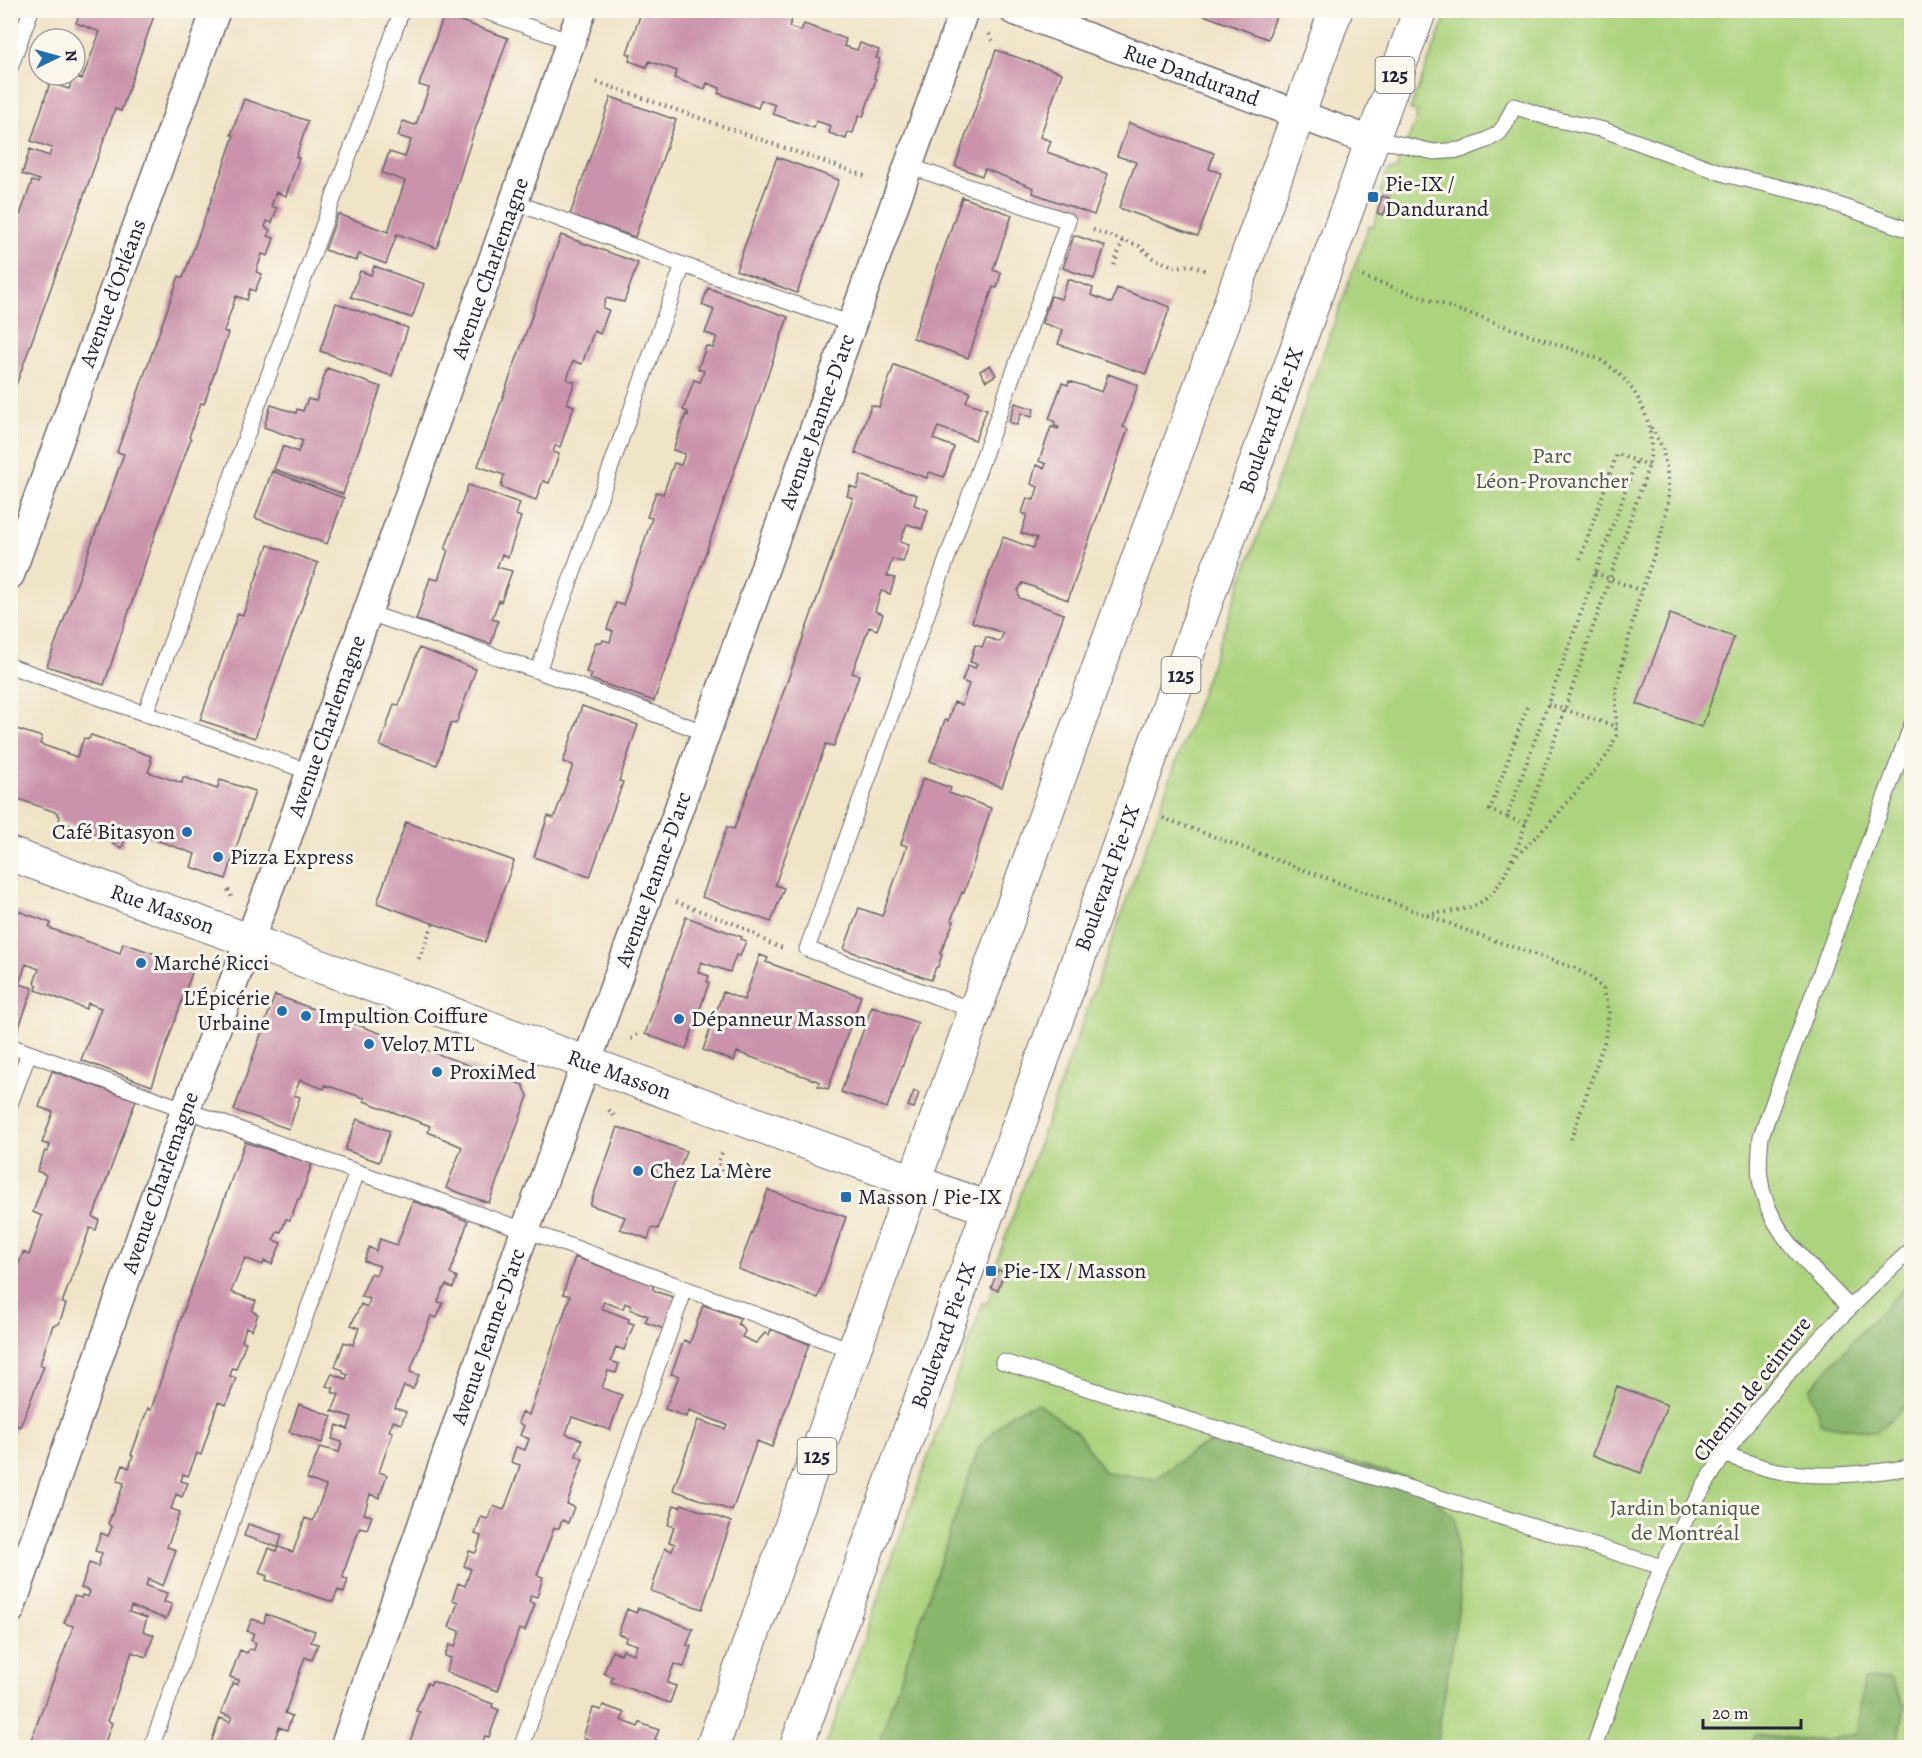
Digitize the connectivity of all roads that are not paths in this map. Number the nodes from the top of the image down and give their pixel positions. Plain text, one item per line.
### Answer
1 (31, 10) edge
2 (216, 10) edge
3 (402, 10) edge
4 (482, 10) edge
5 (582, 10) edge
6 (964, 10) edge
7 (1013, 10) edge
8 (1336, 10) edge
9 (1420, 10) edge
10 (571, 42) junction
11 (10, 68) edge
12 (1297, 114) junction
13 (1371, 141) junction
14 (909, 166) junction
15 (514, 201) junction
16 (1911, 231) edge
17 (683, 265) junction
18 (852, 324) junction
19 (10, 575) edge
20 (366, 612) junction
21 (10, 666) edge
22 (538, 671) junction
23 (145, 714) junction
24 (1911, 724) edge
25 (706, 733) junction
26 (310, 772) junction
27 (10, 854) edge
28 (249, 941) junction
29 (975, 1011) junction
30 (10, 1046) edge
31 (29, 1053) junction
32 (587, 1061) junction
33 (10, 1104) edge
34 (185, 1111) junction
35 (357, 1172) junction
36 (914, 1181) junction
37 (990, 1209) junction
38 (525, 1232) junction
39 (1911, 1249) edge
40 (685, 1289) junction
41 (1849, 1307) junction
42 (854, 1351) junction
43 (1003, 1362) dead end
44 (1725, 1455) junction
45 (1911, 1467) edge
46 (1662, 1567) junction
47 (10, 1610) edge
48 (716, 1742) edge
49 (151, 1748) edge
50 (344, 1748) edge
51 (521, 1748) edge
52 (796, 1748) edge
53 (1594, 1748) edge

1 - 11 lane
2 - 19 street, Avenue d'Orléans
3 - 23 lane
4 - 10 lane
5 - 10 street, Avenue Charlemagne
6 - 14 street, Avenue Jeanne-D'arc
7 - 12 street, Rue Dandurand
8 - 12 main road, 125
9 - 13 main road, Boulevard Pie-IX / 125
10 - 15 street, Avenue Charlemagne
12 - 13 street, Rue Dandurand
12 - 29 main road, 125
13 - 16 lane
13 - 37 main road, Boulevard Pie-IX / 125
14 - 18 street, Avenue Jeanne-D'arc
14 - 29 lane
15 - 17 lane
15 - 20 street, Avenue Charlemagne
17 - 18 lane
17 - 22 lane
18 - 25 street, Avenue Jeanne-D'arc
20 - 22 lane
20 - 26 street, Avenue Charlemagne
21 - 23 lane
22 - 25 lane
23 - 26 lane
24 - 41 lane
25 - 32 street, Avenue Jeanne-D'arc
26 - 28 street, Avenue Charlemagne
27 - 28 main road, Rue Masson
28 - 32 main road, Rue Masson
28 - 34 street, Avenue Charlemagne
29 - 36 main road, 125
30 - 31 lane
31 - 33 lane
31 - 34 lane
32 - 36 main road, Rue Masson
32 - 38 street, Avenue Jeanne-D'arc
34 - 35 lane
34 - 47 street, Avenue Charlemagne
35 - 38 lane
35 - 49 lane
36 - 37 main road, Rue Masson
36 - 42 main road, 125
37 - 52 main road, Boulevard Pie-IX / 125
38 - 40 lane
38 - 50 street, Avenue Jeanne-D'arc
39 - 41 lane, Chemin de ceinture
40 - 42 lane
40 - 51 lane
41 - 44 lane, Chemin de ceinture
42 - 48 main road, 125
43 - 46 lane
44 - 45 lane
44 - 46 lane, Chemin de ceinture
46 - 53 lane, Chemin de ceinture

